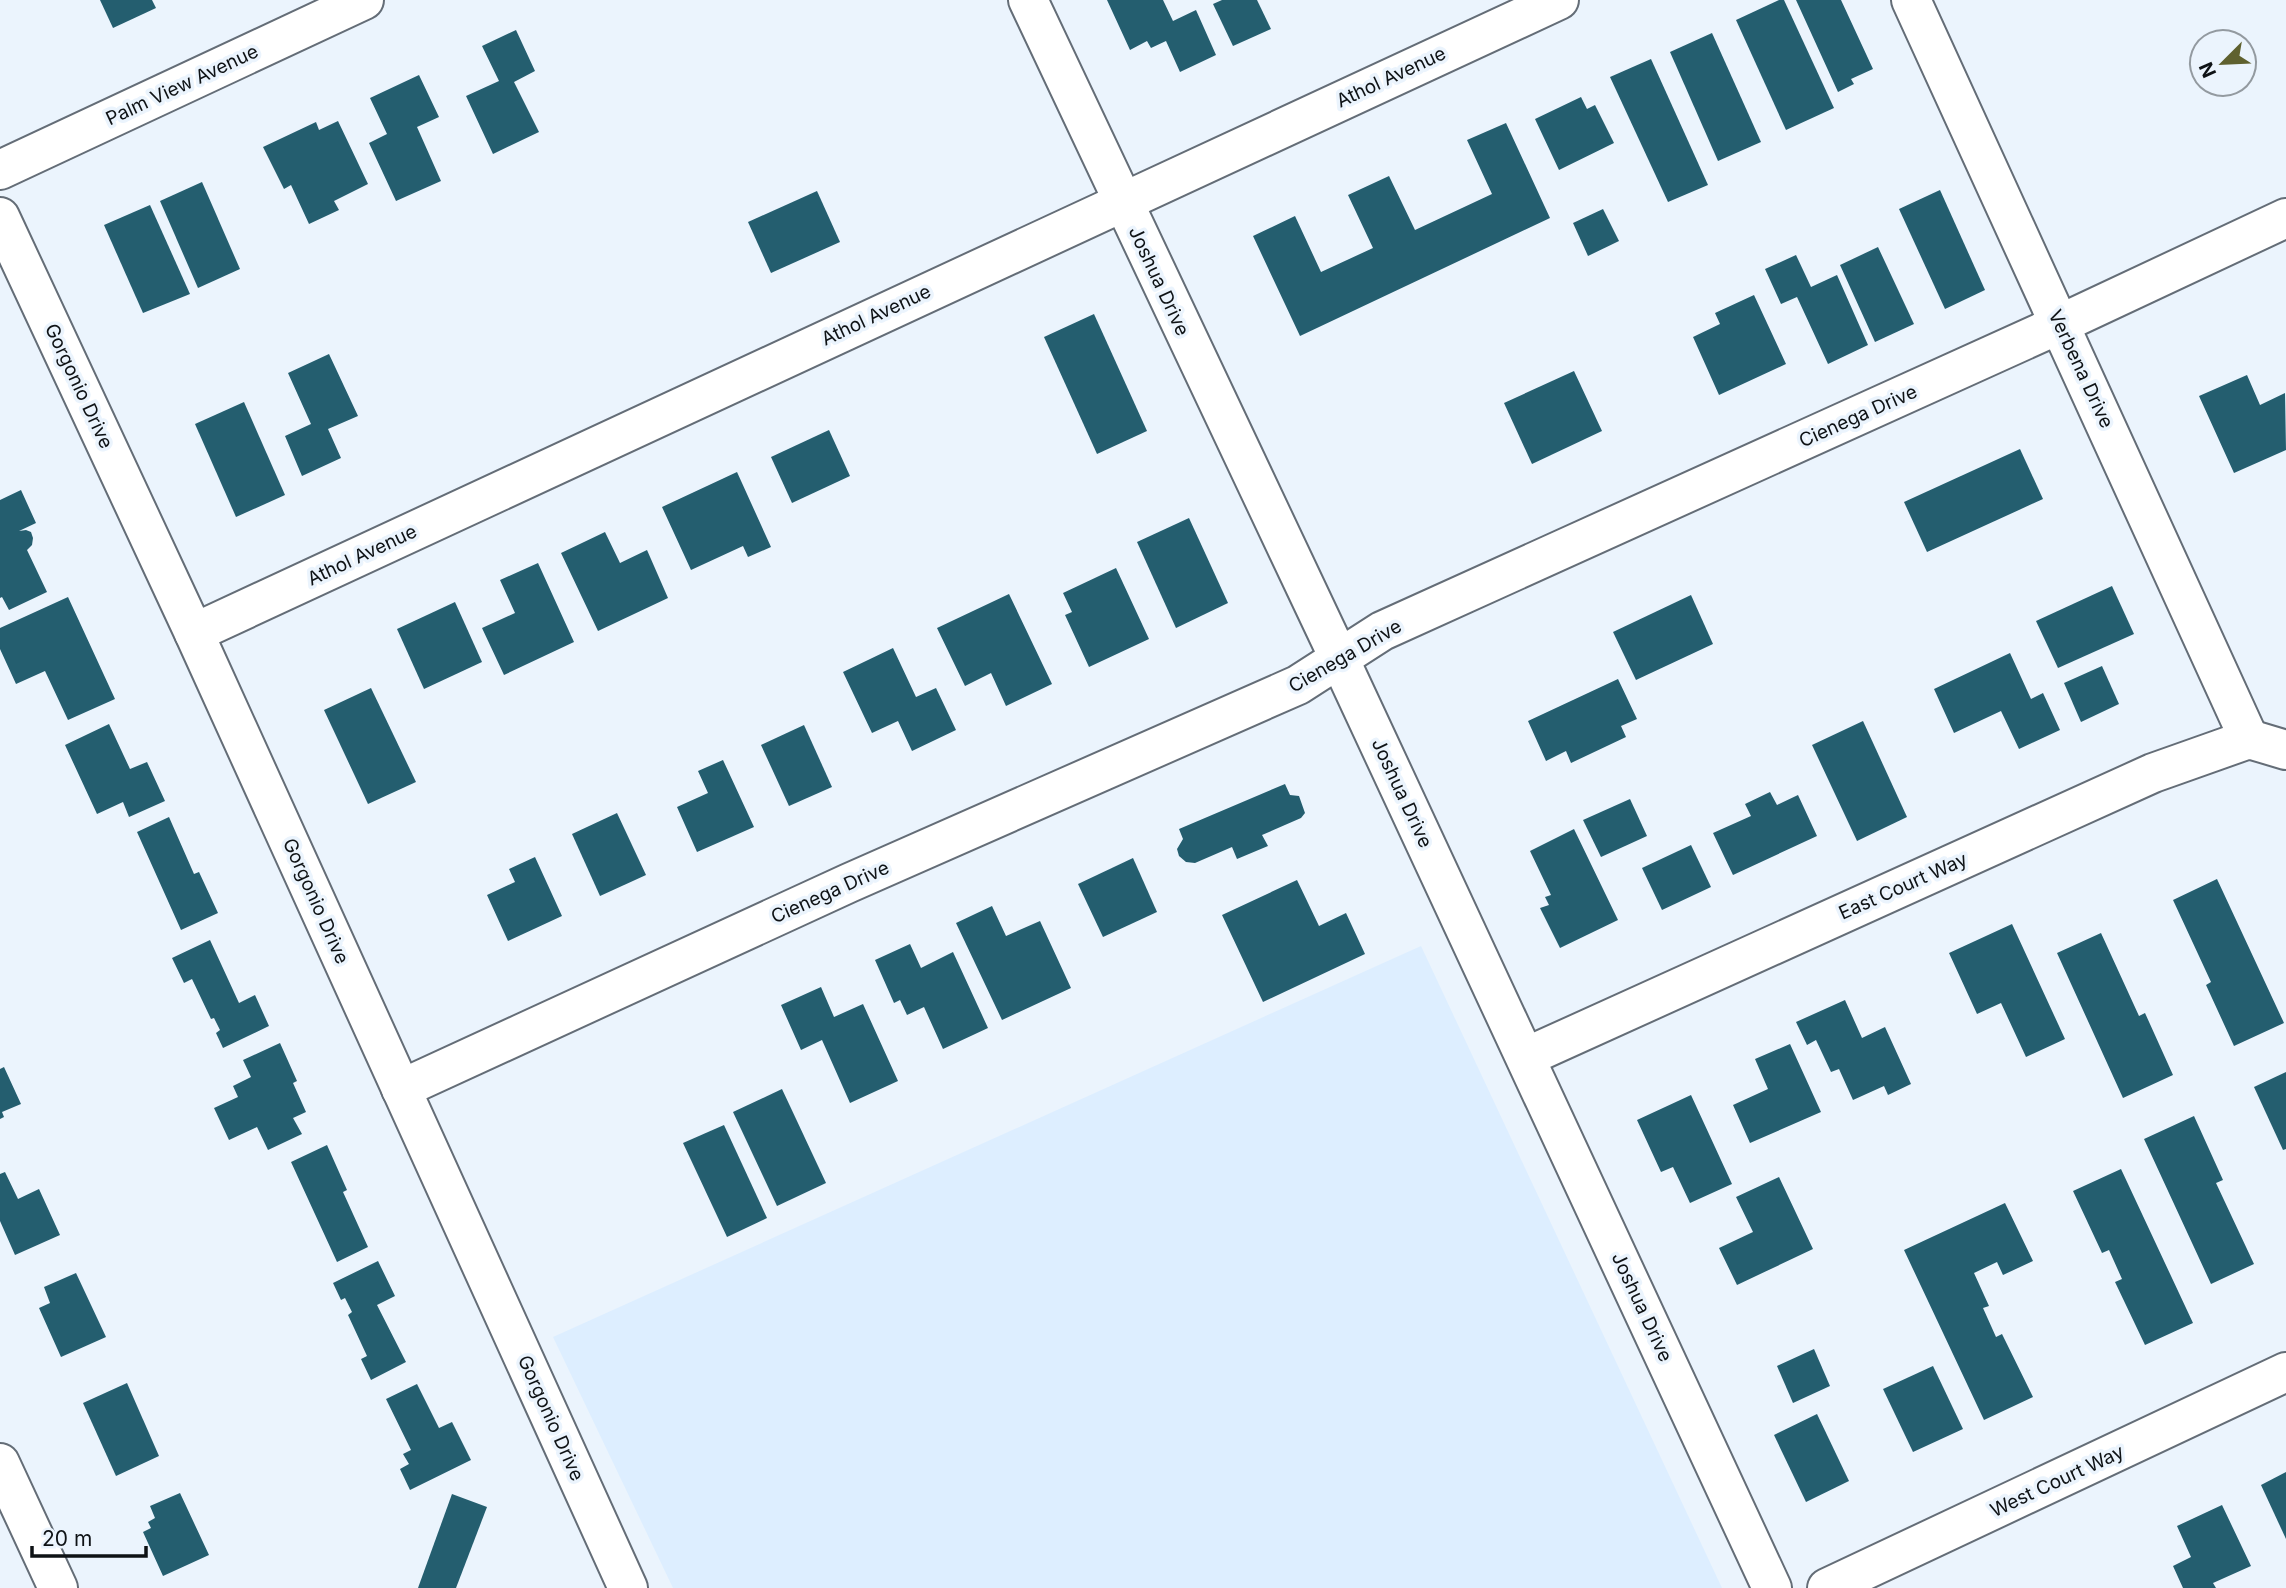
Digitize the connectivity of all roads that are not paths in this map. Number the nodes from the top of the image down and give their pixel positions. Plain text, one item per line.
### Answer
1 (364, 0) edge
2 (1028, 0) edge
3 (1559, 0) edge
4 (1911, 0) edge
5 (0, 170) edge
6 (1122, 201) junction
7 (0, 216) edge
8 (2286, 218) edge
9 (2060, 324) junction
10 (194, 633) junction
11 (1339, 658) junction
12 (2249, 739) junction
13 (2286, 750) edge
14 (1526, 1057) junction
15 (401, 1089) junction
16 (2286, 1372) edge
17 (0, 1463) edge
18 (58, 1588) edge
19 (628, 1588) edge
20 (1772, 1588) edge
21 (1827, 1588) edge

1 - 5 street, Palm View Avenue
2 - 6 street, Joshua Drive
3 - 6 street, Athol Avenue
4 - 9 street, Verbena Drive
6 - 10 street, Athol Avenue
6 - 11 street, Joshua Drive
7 - 10 street, Gorgonio Drive
8 - 9 street, Cienega Drive
9 - 11 street, Cienega Drive
9 - 12 street, Verbena Drive
10 - 15 street, Gorgonio Drive
11 - 14 street, Joshua Drive
11 - 15 street, Cienega Drive
12 - 13 street
12 - 14 street, East Court Way
14 - 20 street, Joshua Drive
15 - 19 street, Gorgonio Drive
16 - 21 street, West Court Way
17 - 18 street

